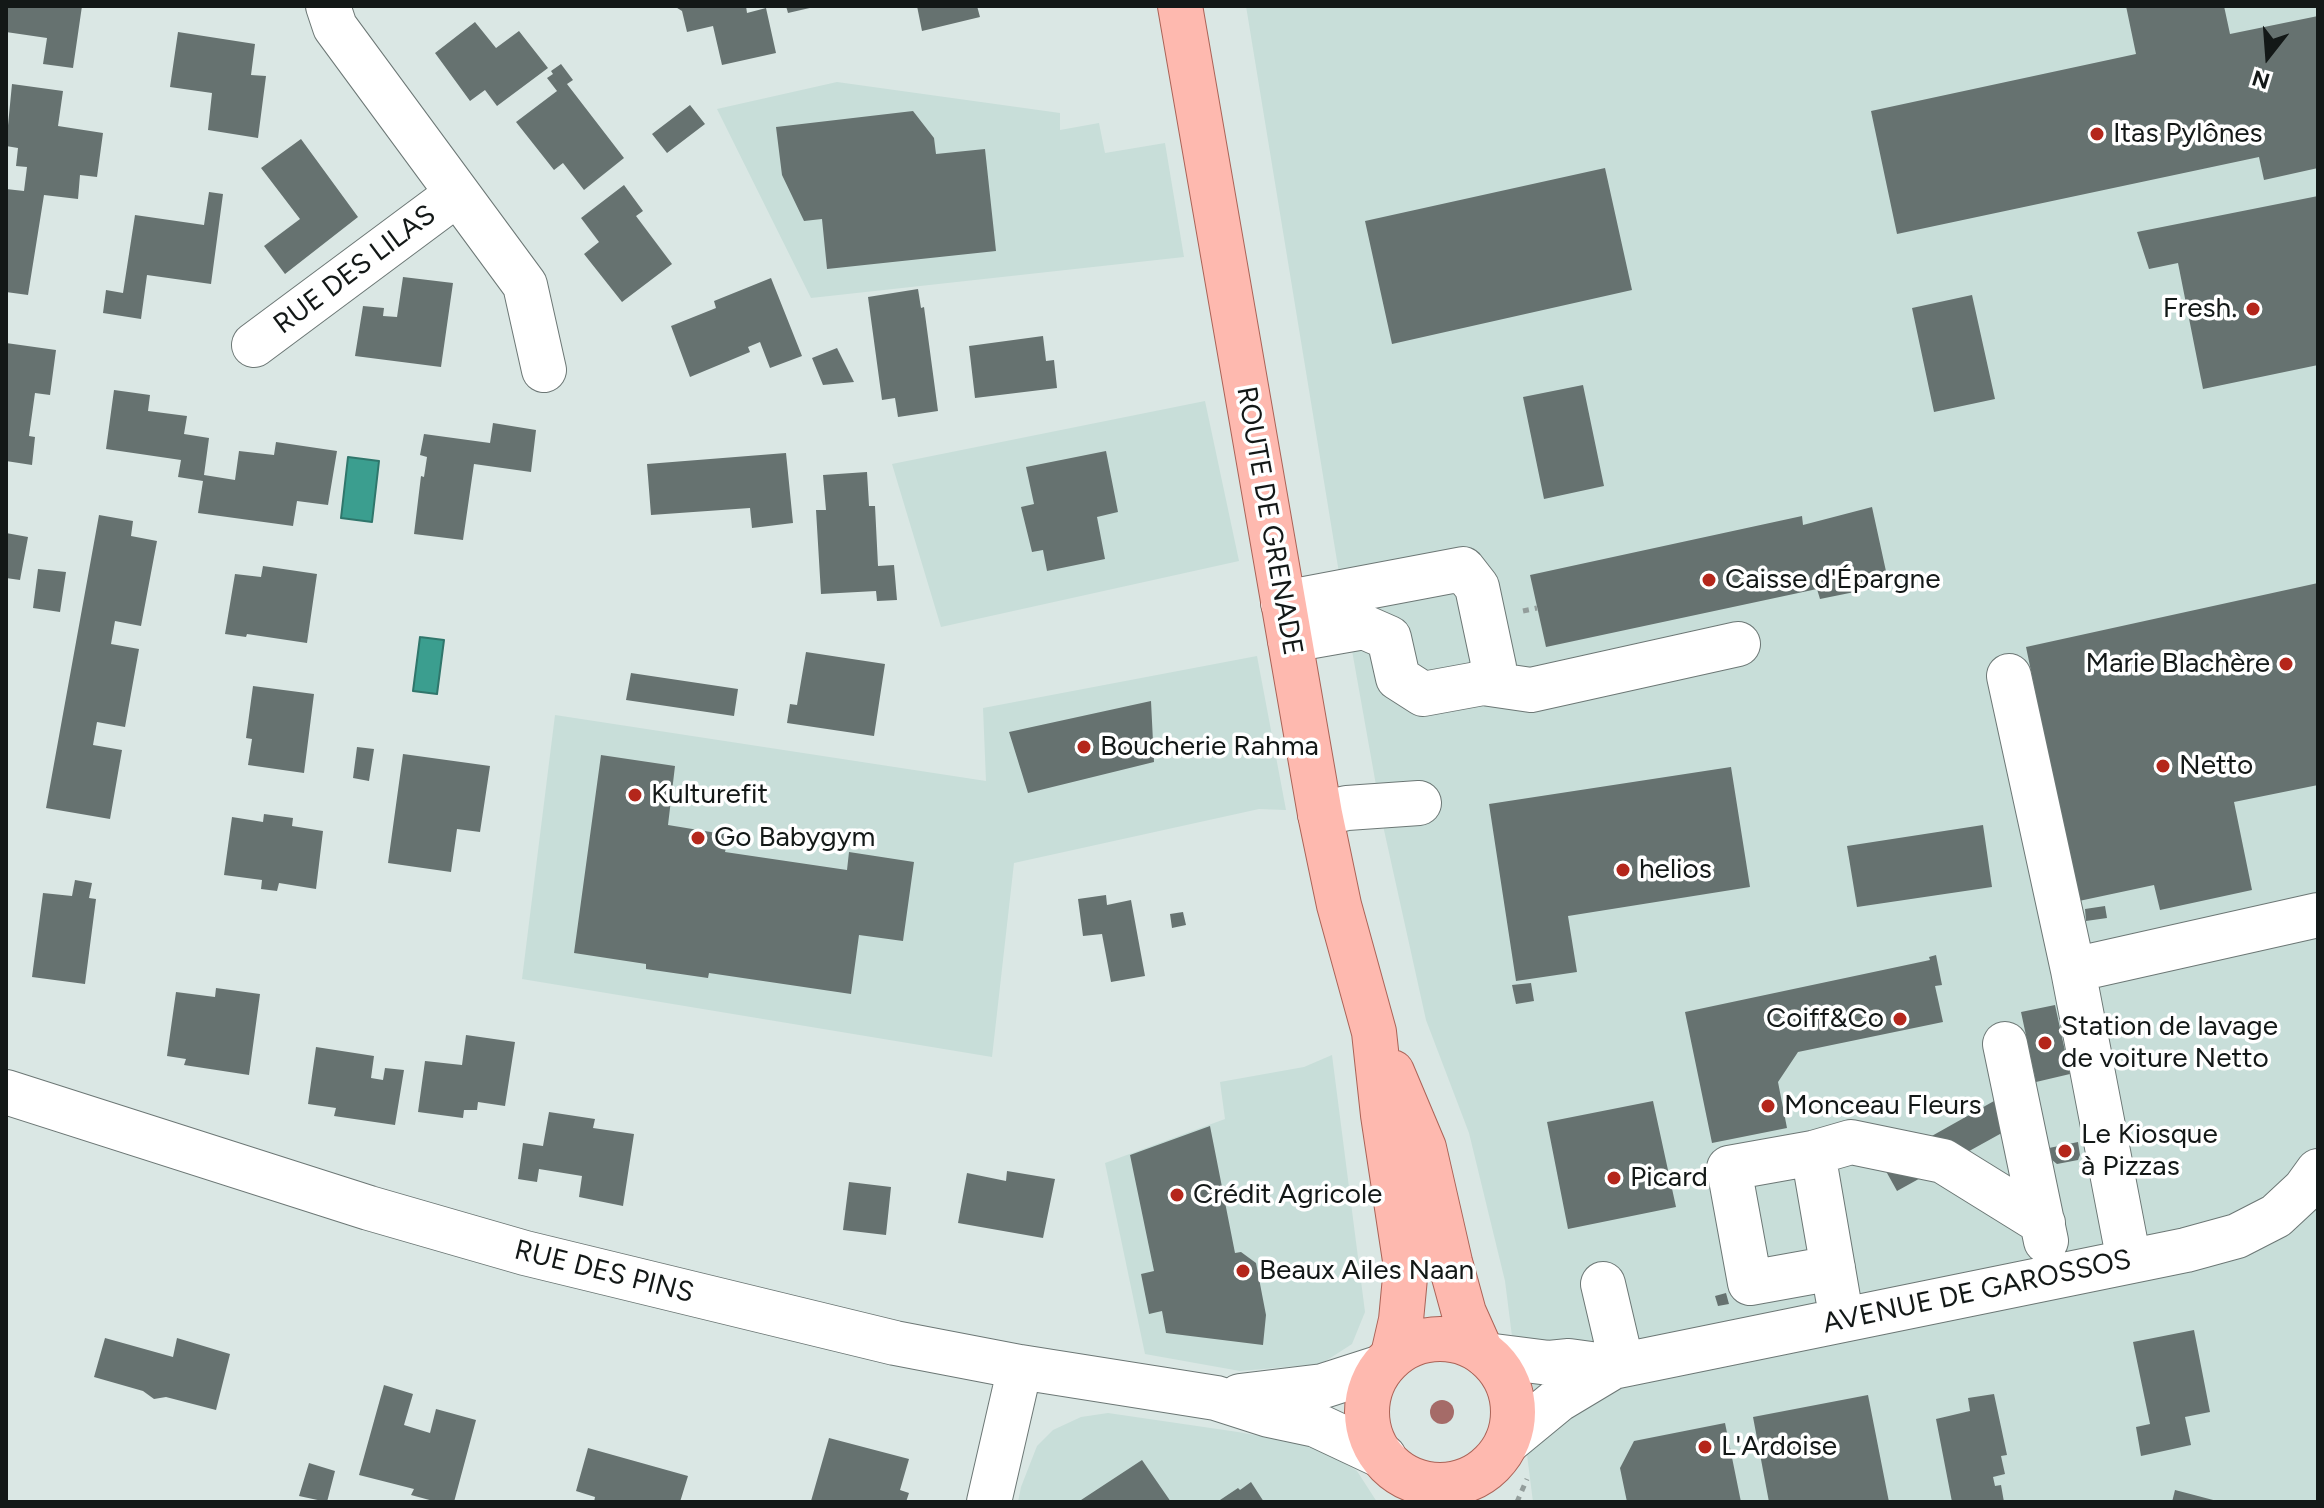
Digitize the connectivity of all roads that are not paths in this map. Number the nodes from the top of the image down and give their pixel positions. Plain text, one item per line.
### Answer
1 (328, 6) edge
2 (1180, 6) edge
3 (457, 194) junction
4 (254, 345) dead end
5 (544, 370) dead end
6 (1287, 621) junction
7 (1738, 644) dead end
8 (2009, 676) dead end
9 (1483, 683) junction
10 (1419, 803) dead end
11 (1320, 814) junction
12 (2318, 915) edge
13 (2073, 970) junction
14 (1374, 1032) junction
15 (2005, 1044) dead end
16 (6, 1092) edge
17 (1813, 1153) junction
18 (2318, 1171) edge
19 (2043, 1223) junction
20 (2129, 1261) junction
21 (1833, 1268) junction
22 (2053, 1276) junction
23 (1603, 1284) dead end
24 (1841, 1320) junction
25 (1484, 1353) junction
26 (1388, 1361) junction
27 (1617, 1366) junction
28 (1020, 1367) junction
29 (1270, 1405) junction
30 (1497, 1468) edge
31 (1402, 1478) edge
32 (989, 1502) edge

1 - 3 street, RUE DES LILAS
2 - 6 main road, ROUTE DE GRENADE
3 - 4 street, RUE DES LILAS
3 - 5 street, RUE DES LILAS
6 - 9 street
6 - 9 street
6 - 11 main road, ROUTE DE GRENADE
7 - 9 street
8 - 13 street
10 - 11 street
11 - 14 main road, ROUTE DE GRENADE
12 - 13 street
13 - 20 street
14 - 25 main road, ROUTE DE GRENADE
14 - 26 main road, ROUTE DE GRENADE
15 - 19 street
16 - 28 street, RUE DES PINS
17 - 19 street
17 - 21 street
17 - 21 street
18 - 20 street, AVENUE DE GAROSSOS
19 - 22 street
20 - 22 street, AVENUE DE GAROSSOS
21 - 24 street
22 - 24 street, AVENUE DE GAROSSOS
23 - 27 street
24 - 27 street, AVENUE DE GAROSSOS
25 - 26 main road
25 - 27 street, AVENUE DE GAROSSOS
25 - 30 main road
26 - 29 street, RUE DES PINS
26 - 31 main road
27 - 30 street, AVENUE DE GAROSSOS
28 - 29 street, RUE DES PINS
28 - 32 street
29 - 31 street, RUE DES PINS
30 - 31 main road

